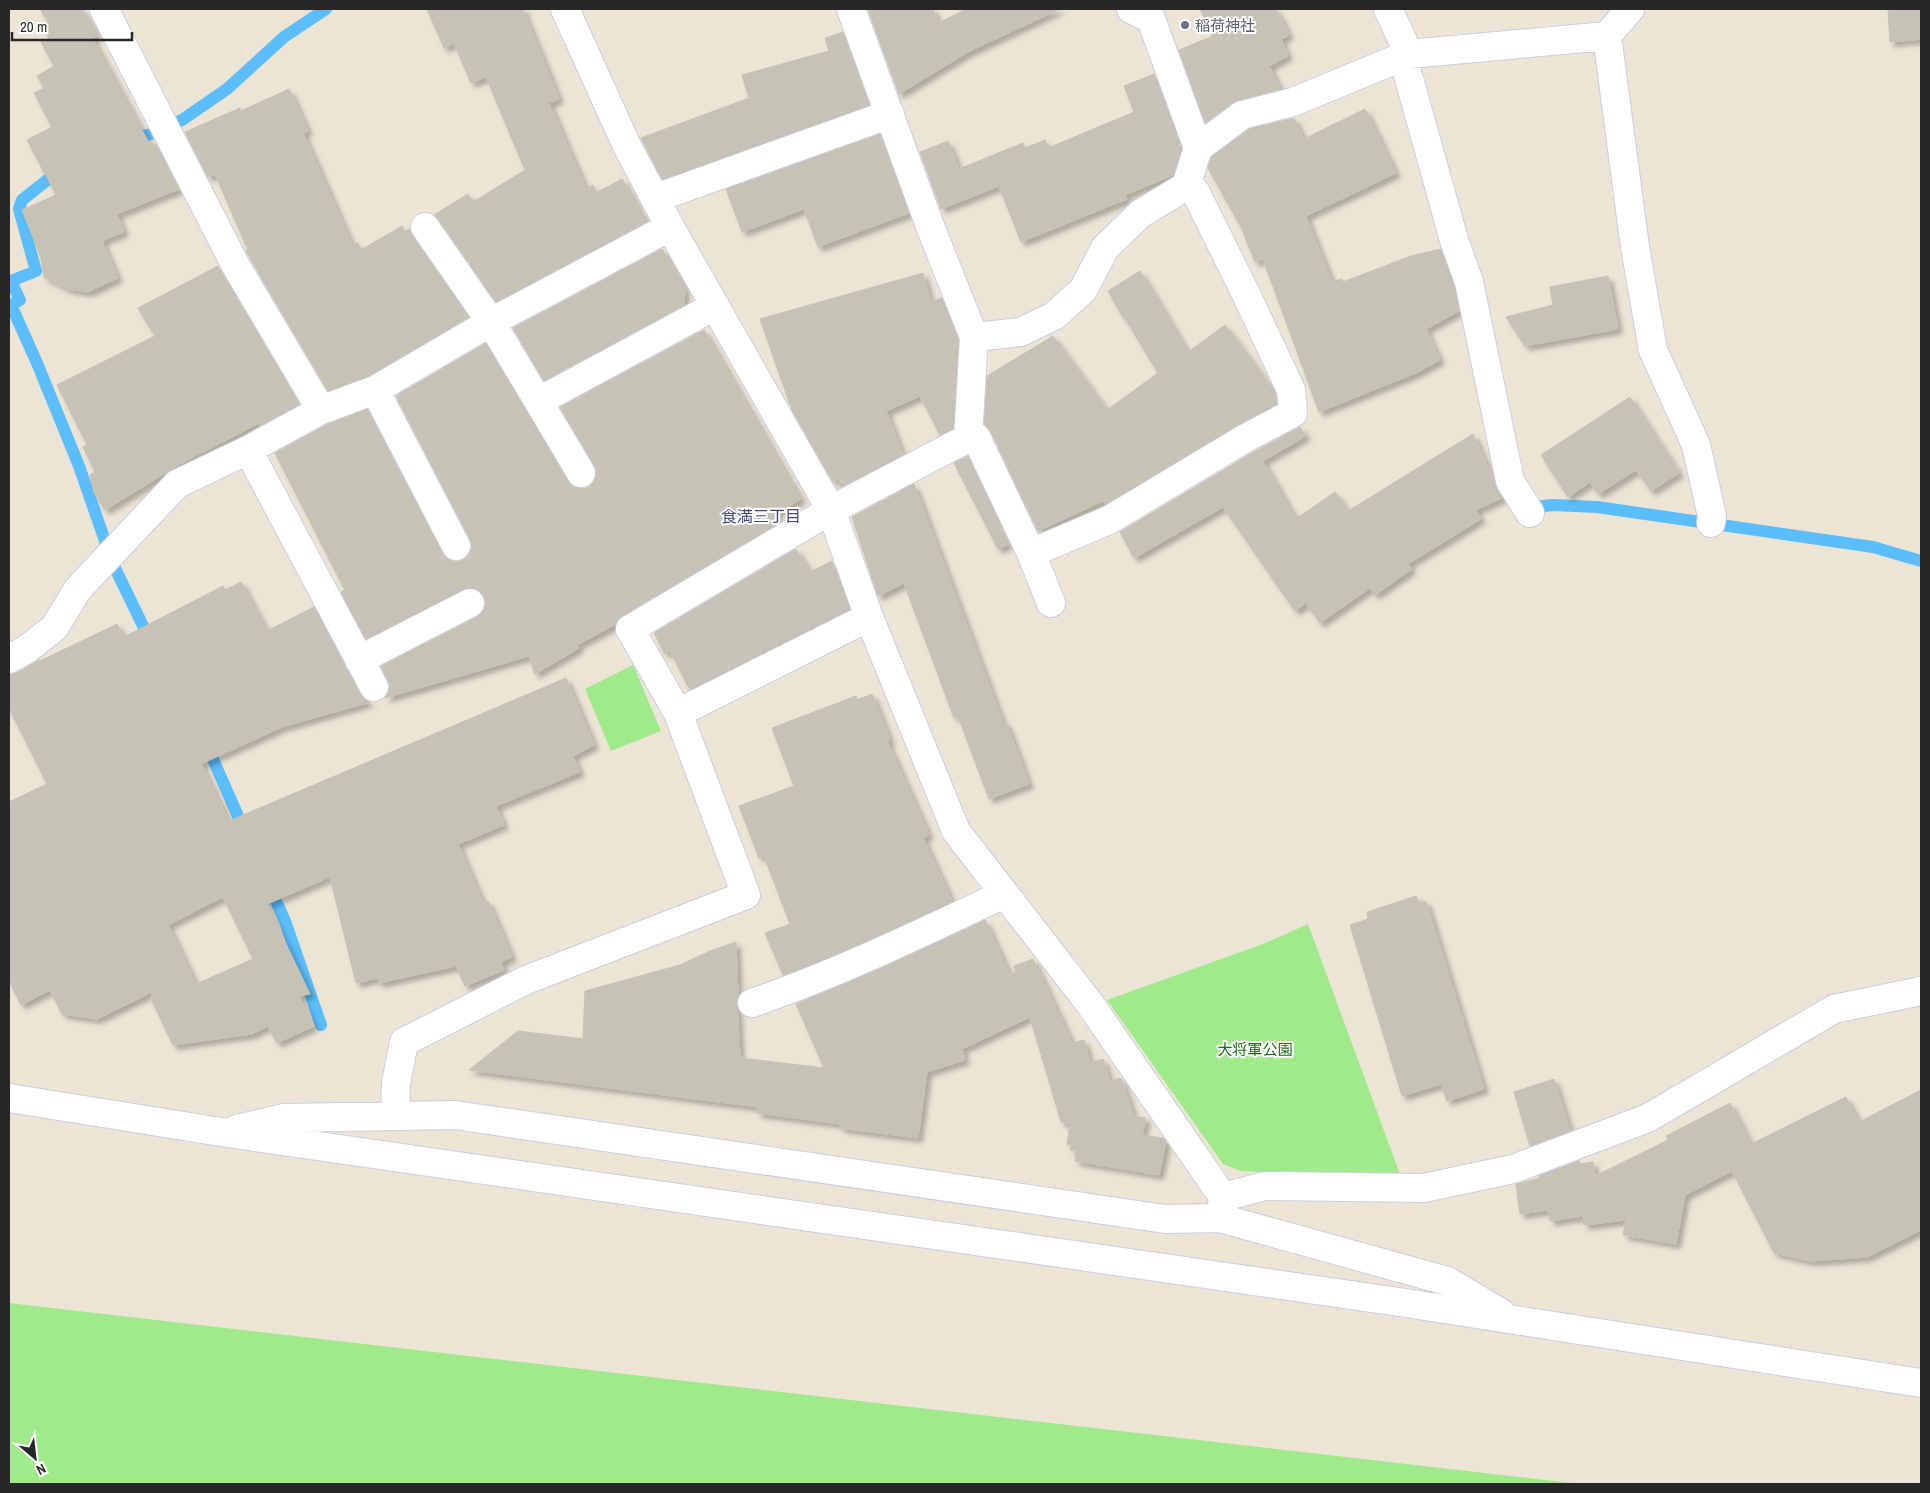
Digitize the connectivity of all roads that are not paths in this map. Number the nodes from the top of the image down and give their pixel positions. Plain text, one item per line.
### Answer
1 (104, 9) edge
2 (565, 9) edge
3 (851, 9) edge
4 (1131, 9) edge
5 (1388, 9) edge
6 (1630, 9) edge
7 (1607, 36) junction
8 (1409, 54) junction
9 (890, 114) junction
10 (1198, 148) junction
11 (1186, 186) junction
12 (656, 198) junction
13 (425, 227) dead end
14 (670, 227) junction
15 (715, 306) junction
16 (491, 322) junction
17 (974, 337) junction
18 (376, 390) junction
19 (538, 401) junction
20 (321, 410) junction
21 (968, 438) junction
22 (248, 450) junction
23 (581, 473) dead end
24 (831, 510) junction
25 (1530, 513) dead end
26 (1711, 523) dead end
27 (456, 546) dead end
28 (1031, 553) junction
29 (470, 603) dead end
30 (1051, 603) dead end
31 (870, 617) junction
32 (9, 659) edge
33 (359, 660) junction
34 (374, 687) dead end
35 (678, 713) junction
36 (1004, 894) junction
37 (1921, 991) edge
38 (752, 1003) dead end
39 (9, 1098) edge
40 (395, 1116) junction
41 (221, 1132) junction
42 (1222, 1207) junction
43 (1514, 1320) junction
44 (1921, 1383) edge

1 - 20 street
2 - 12 street
3 - 9 street
4 - 10 street
5 - 8 street
6 - 7 street
7 - 8 street
7 - 26 street
8 - 10 street
8 - 25 street
9 - 12 street
9 - 17 street
10 - 11 street
11 - 17 street
11 - 28 street
12 - 14 street
13 - 16 street
14 - 15 street
14 - 16 street
15 - 19 street
15 - 24 street
16 - 18 street
16 - 19 street
17 - 21 street
18 - 20 street
18 - 27 street
19 - 23 street
20 - 22 street
21 - 24 street
21 - 28 street
22 - 32 street
22 - 33 street
24 - 31 street
24 - 35 street
28 - 30 street
29 - 33 street
31 - 35 street
31 - 36 street
33 - 34 street
35 - 40 street
36 - 38 street
36 - 42 street
37 - 42 street
39 - 41 street
40 - 41 street
40 - 42 street
41 - 43 street
42 - 43 street
43 - 44 street

